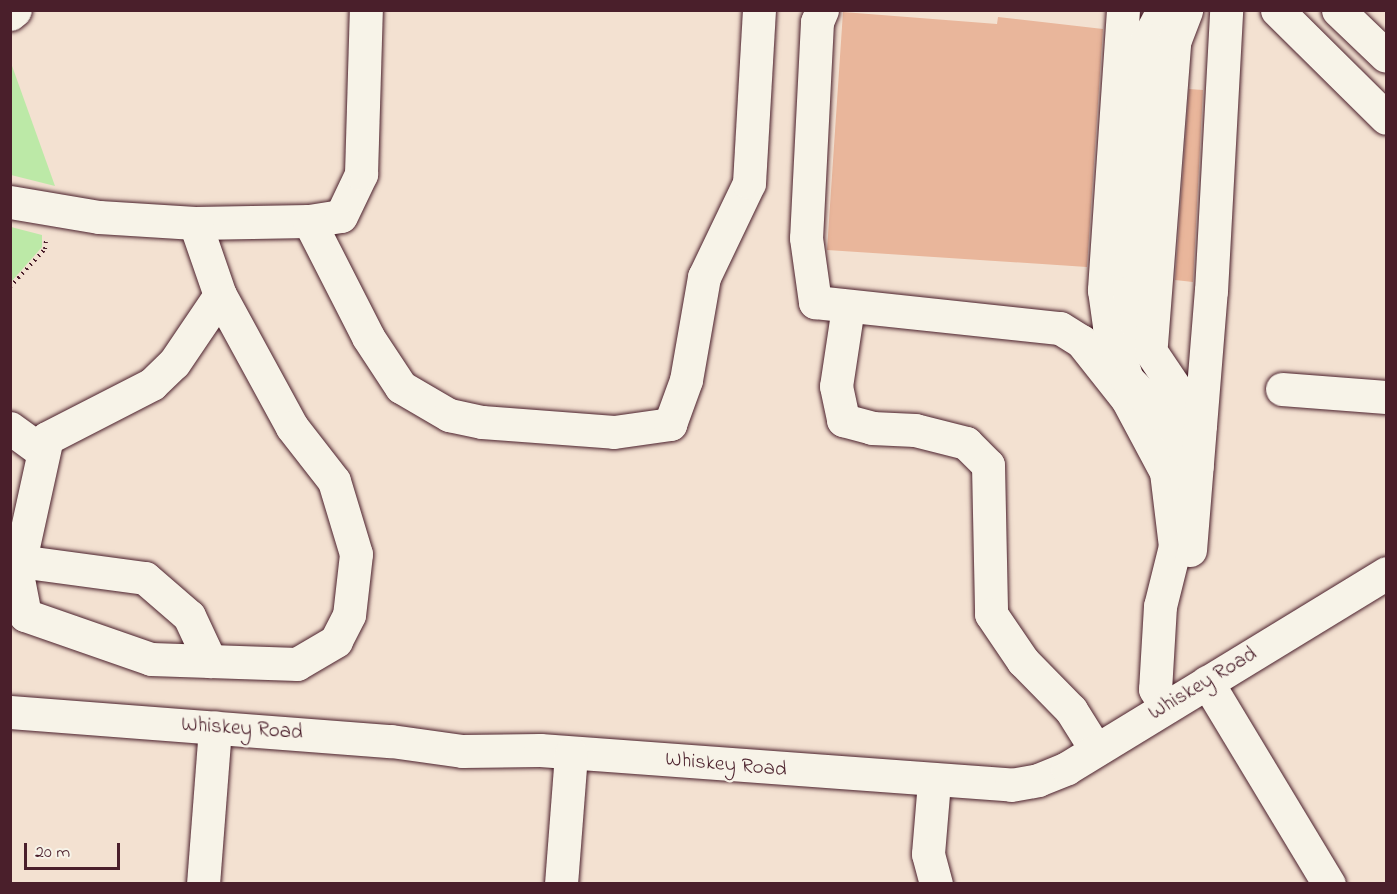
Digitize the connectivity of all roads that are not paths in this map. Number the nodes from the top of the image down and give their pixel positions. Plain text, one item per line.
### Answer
1 (15, 10) edge
2 (366, 10) edge
3 (759, 10) edge
4 (822, 10) edge
5 (1123, 10) edge
6 (1163, 10) edge
7 (1186, 10) edge
8 (1226, 10) edge
9 (1277, 10) edge
10 (1338, 10) edge
11 (10, 14) edge
12 (1386, 56) edge
13 (1386, 118) edge
14 (10, 202) edge
15 (309, 221) junction
16 (195, 223) junction
17 (220, 295) junction
18 (848, 307) junction
19 (1151, 352) junction
20 (1282, 389) dead end
21 (1386, 397) edge
22 (1200, 425) junction
23 (10, 428) edge
24 (43, 452) junction
25 (1197, 466) junction
26 (19, 561) junction
27 (1386, 573) edge
28 (1160, 606) junction
29 (210, 661) junction
30 (1207, 682) junction
31 (1166, 707) junction
32 (10, 712) edge
33 (215, 727) junction
34 (1096, 750) junction
35 (571, 753) junction
36 (934, 782) junction
37 (203, 884) edge
38 (561, 884) edge
39 (936, 884) edge
40 (1329, 884) edge

1 - 11 lane
2 - 15 lane
3 - 15 lane
4 - 18 lane
5 - 25 lane
6 - 19 lane
7 - 19 lane
8 - 22 lane
9 - 13 lane
10 - 12 lane
14 - 16 lane
15 - 16 lane
16 - 17 lane
17 - 24 lane
17 - 29 lane
18 - 28 lane
18 - 34 lane
19 - 22 lane
20 - 21 lane
22 - 25 lane
23 - 24 lane
24 - 26 lane
25 - 28 lane
26 - 29 lane
26 - 29 lane
27 - 30 lane, Whiskey Road
28 - 31 lane
30 - 31 lane, Whiskey Road
30 - 40 lane
31 - 34 lane, Whiskey Road
32 - 33 lane, Whiskey Road
33 - 35 lane, Whiskey Road
33 - 37 lane
34 - 36 lane, Whiskey Road
35 - 36 lane, Whiskey Road
35 - 38 lane
36 - 39 lane

